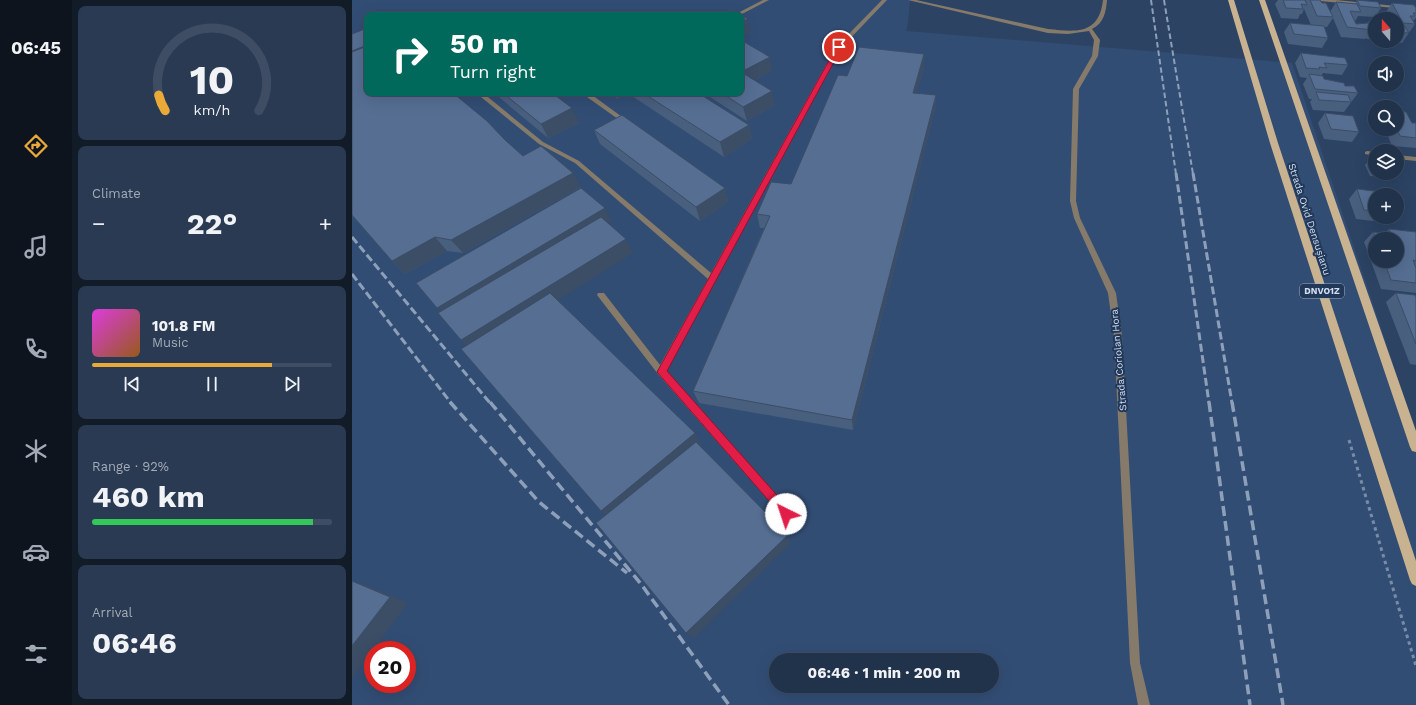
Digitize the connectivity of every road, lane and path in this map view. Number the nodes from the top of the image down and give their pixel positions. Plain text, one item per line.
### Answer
1 (768, 0) edge
2 (885, 0) edge
3 (910, 0) edge
4 (1105, 0) edge
5 (1231, 0) edge
6 (1262, 0) edge
7 (1320, 0) edge
8 (1416, 9) edge
9 (742, 12) edge
10 (1090, 29) junction
11 (483, 96) edge
12 (589, 96) edge
13 (635, 128) edge
14 (1404, 158) edge
15 (1416, 159) edge
16 (712, 278) junction
17 (600, 295) dead end
18 (661, 372) junction
19 (1416, 448) edge
20 (786, 514) dead end
21 (1416, 580) edge
22 (1144, 705) edge

1 - 9 street
2 - 16 street
3 - 10 street
4 - 10 street
5 - 21 main road, Strada Ovid Densușianu / DNVO1Z
6 - 19 main road, DNVO1Z
7 - 8 street
10 - 22 street, Strada Coriolan Hora
11 - 16 street
12 - 13 street
14 - 15 street
16 - 18 street
17 - 18 street
18 - 20 street

